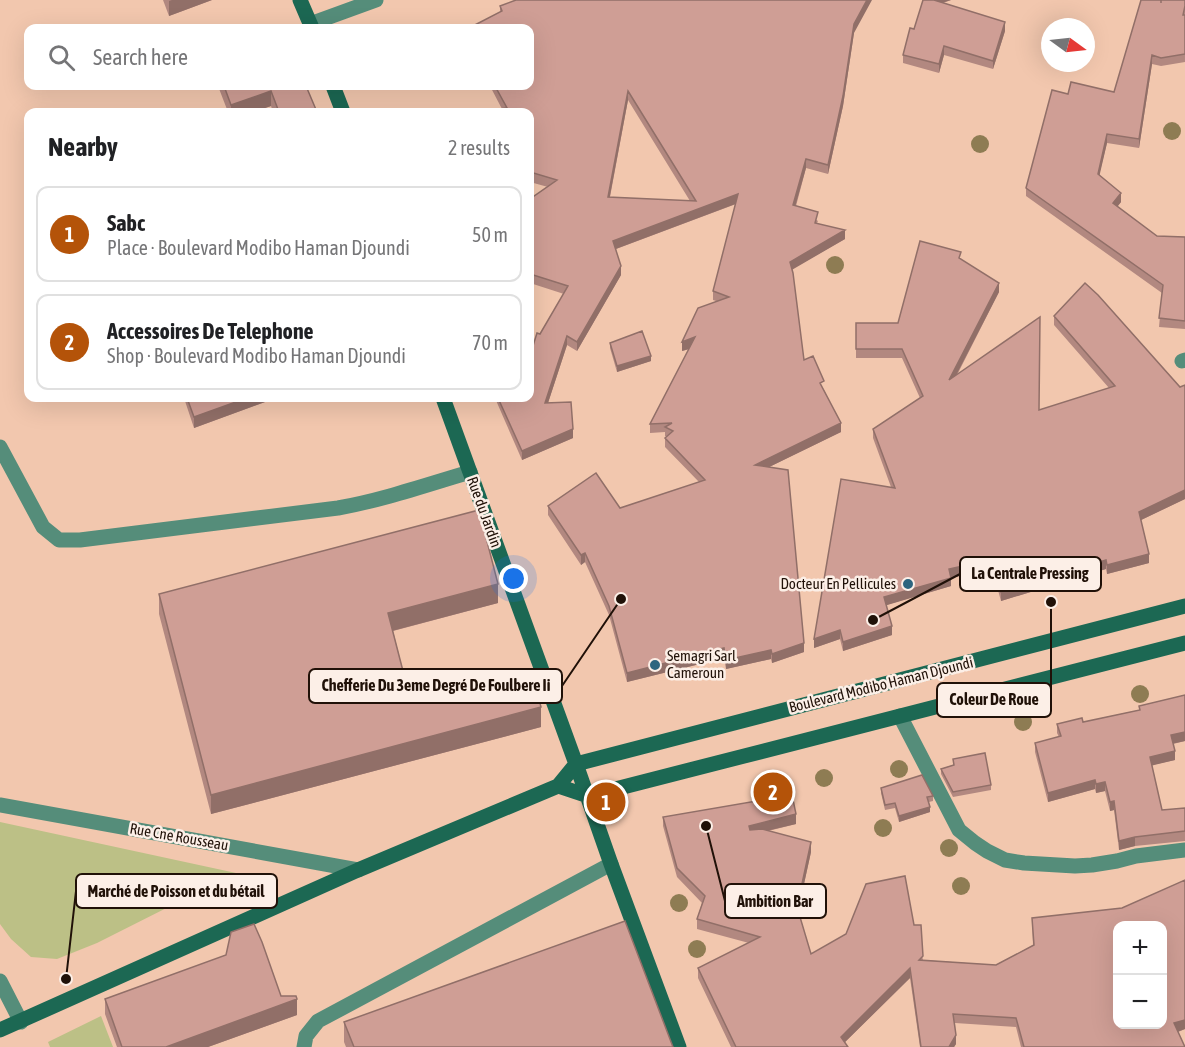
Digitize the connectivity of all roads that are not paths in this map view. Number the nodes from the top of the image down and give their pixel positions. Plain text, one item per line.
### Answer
1 (300, 0) edge
2 (376, 0) edge
3 (310, 24) edge
4 (316, 24) edge
5 (335, 90) edge
6 (341, 108) edge
7 (444, 402) edge
8 (0, 447) edge
9 (470, 472) junction
10 (1185, 606) edge
11 (1185, 643) edge
12 (900, 716) junction
13 (576, 764) junction
14 (558, 786) junction
15 (588, 796) junction
16 (0, 805) edge
17 (1185, 850) edge
18 (611, 864) junction
19 (358, 870) junction
20 (0, 981) edge
21 (21, 1022) junction
22 (0, 1030) edge
23 (304, 1047) edge
24 (679, 1047) edge

1 - 3 main road
2 - 4 street
5 - 6 main road
7 - 9 main road, Rue du Jardin
8 - 9 street
9 - 13 main road, Rue du Jardin
10 - 13 main road, Boulevard Modibo Haman Djoundi
11 - 12 main road
12 - 15 main road
12 - 17 street
13 - 14 main road
13 - 15 main road, Rue du Jardin
14 - 15 main road
14 - 19 main road
15 - 18 main road, Rue du Jardin
16 - 19 street, Rue Cne Rousseau
18 - 23 street
18 - 24 main road, Rue du Jardin
19 - 21 main road
20 - 21 street
21 - 22 main road

